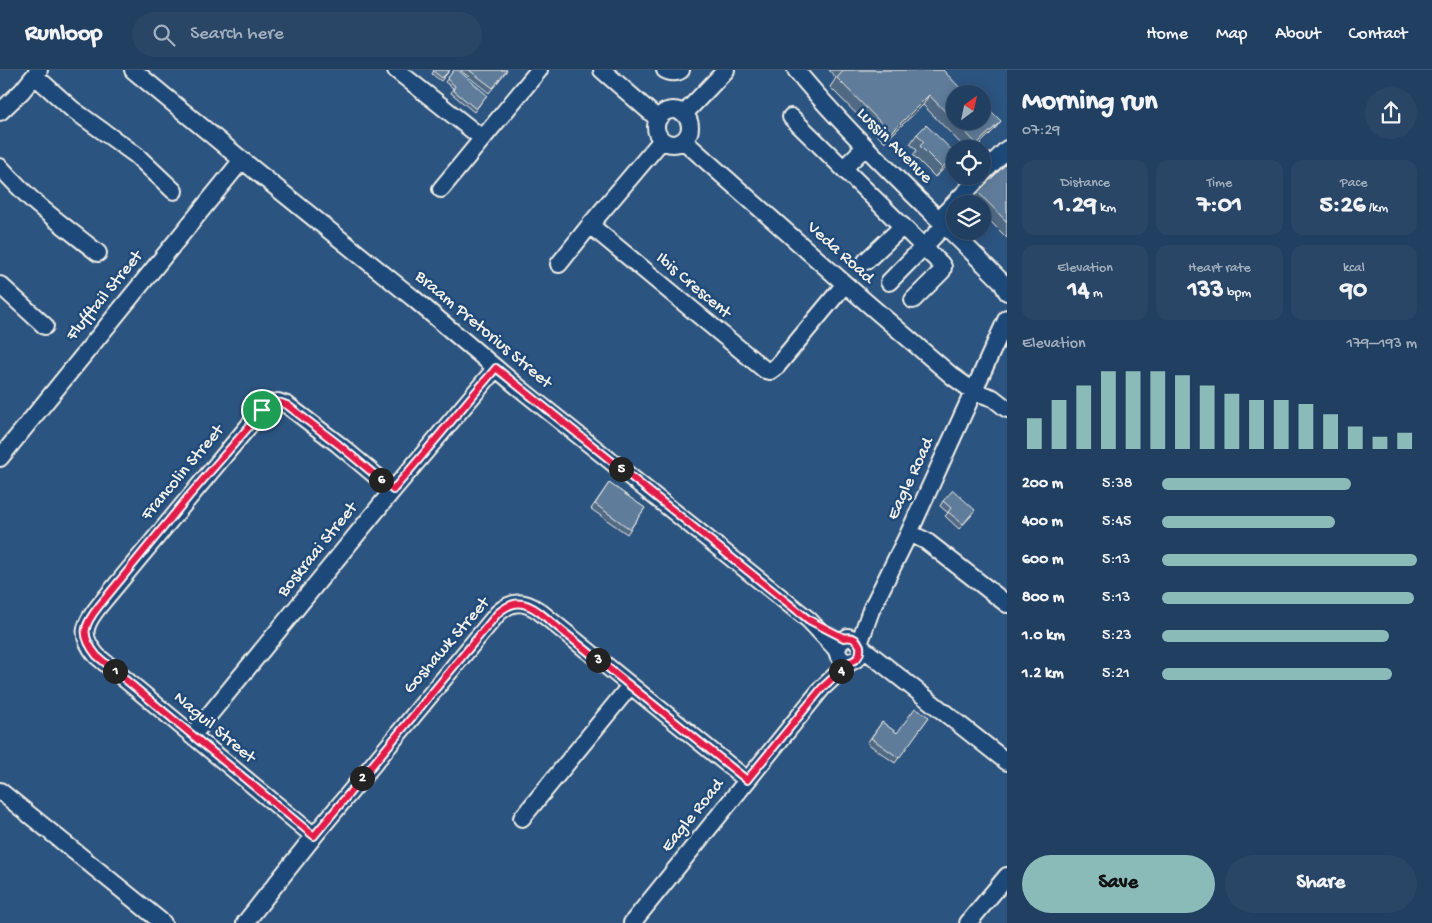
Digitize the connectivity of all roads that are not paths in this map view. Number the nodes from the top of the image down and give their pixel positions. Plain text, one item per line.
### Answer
1 (133, 70) edge
2 (396, 70) edge
3 (539, 70) edge
4 (602, 70) edge
5 (665, 70) edge
6 (681, 70) edge
7 (726, 70) edge
8 (796, 70) edge
9 (37, 73) edge
10 (0, 112) edge
11 (684, 114) junction
12 (791, 117) dead end
13 (658, 119) junction
14 (482, 138) junction
15 (662, 140) junction
16 (684, 141) junction
17 (865, 147) junction
18 (1007, 149) edge
19 (242, 160) junction
20 (991, 166) edge
21 (0, 167) edge
22 (844, 168) junction
23 (973, 185) edge
24 (441, 189) dead end
25 (174, 191) dead end
26 (942, 222) junction
27 (590, 225) junction
28 (903, 226) junction
29 (924, 246) junction
30 (98, 253) dead end
31 (866, 261) dead end
32 (558, 264) dead end
33 (889, 282) dead end
34 (845, 284) junction
35 (0, 285) edge
36 (1007, 292) edge
37 (913, 300) dead end
38 (1007, 318) edge
39 (45, 326) dead end
40 (496, 368) junction
41 (973, 391) junction
42 (1007, 409) edge
43 (0, 458) edge
44 (393, 490) junction
45 (909, 533) junction
46 (1007, 604) edge
47 (90, 648) joint
48 (849, 649) junction
49 (630, 686) junction
50 (192, 736) junction
51 (1007, 762) edge
52 (747, 780) junction
53 (0, 791) edge
54 (522, 818) dead end
55 (314, 836) junction
56 (1007, 876) edge
57 (163, 923) edge
58 (245, 923) edge
59 (632, 923) edge
60 (968, 923) edge

1 - 19 street, Braam Pretorius Street
2 - 14 street
3 - 14 street
4 - 13 street
5 - 6 street
7 - 11 street
8 - 17 street, Lussin Avenue
9 - 10 street
9 - 25 street
11 - 13 street
11 - 16 street
12 - 22 street
13 - 15 street
14 - 24 street
15 - 16 street
15 - 27 street
16 - 34 street, Veda Road
17 - 22 street
17 - 26 street, Lussin Avenue
18 - 20 street
19 - 40 street, Braam Pretorius Street
19 - 43 street, Flufftail Street
21 - 30 street
22 - 28 street
23 - 26 street
26 - 29 street
26 - 36 street, Lussin Avenue
27 - 32 street
27 - 34 street, Ibis Crescent
28 - 29 street
28 - 31 street
29 - 33 street
29 - 37 street
34 - 41 street, Veda Road
35 - 39 street
38 - 41 street
40 - 44 street, Boskraai Street
40 - 48 street, Braam Pretorius Street
41 - 42 street, Veda Road
41 - 45 street, Eagle Road
44 - 47 street, Francolin Street
44 - 50 street, Boskraai Street
45 - 46 street
45 - 48 street, Eagle Road
47 - 50 street, Naguil Street
48 - 51 street, Braam Pretorius Street
48 - 52 street, Eagle Road
49 - 52 street, Goshawk Street
49 - 54 street
49 - 55 street, Goshawk Street
50 - 55 street, Naguil Street
52 - 59 street, Eagle Road
53 - 57 street
55 - 58 street, Goshawk Street
56 - 60 street

